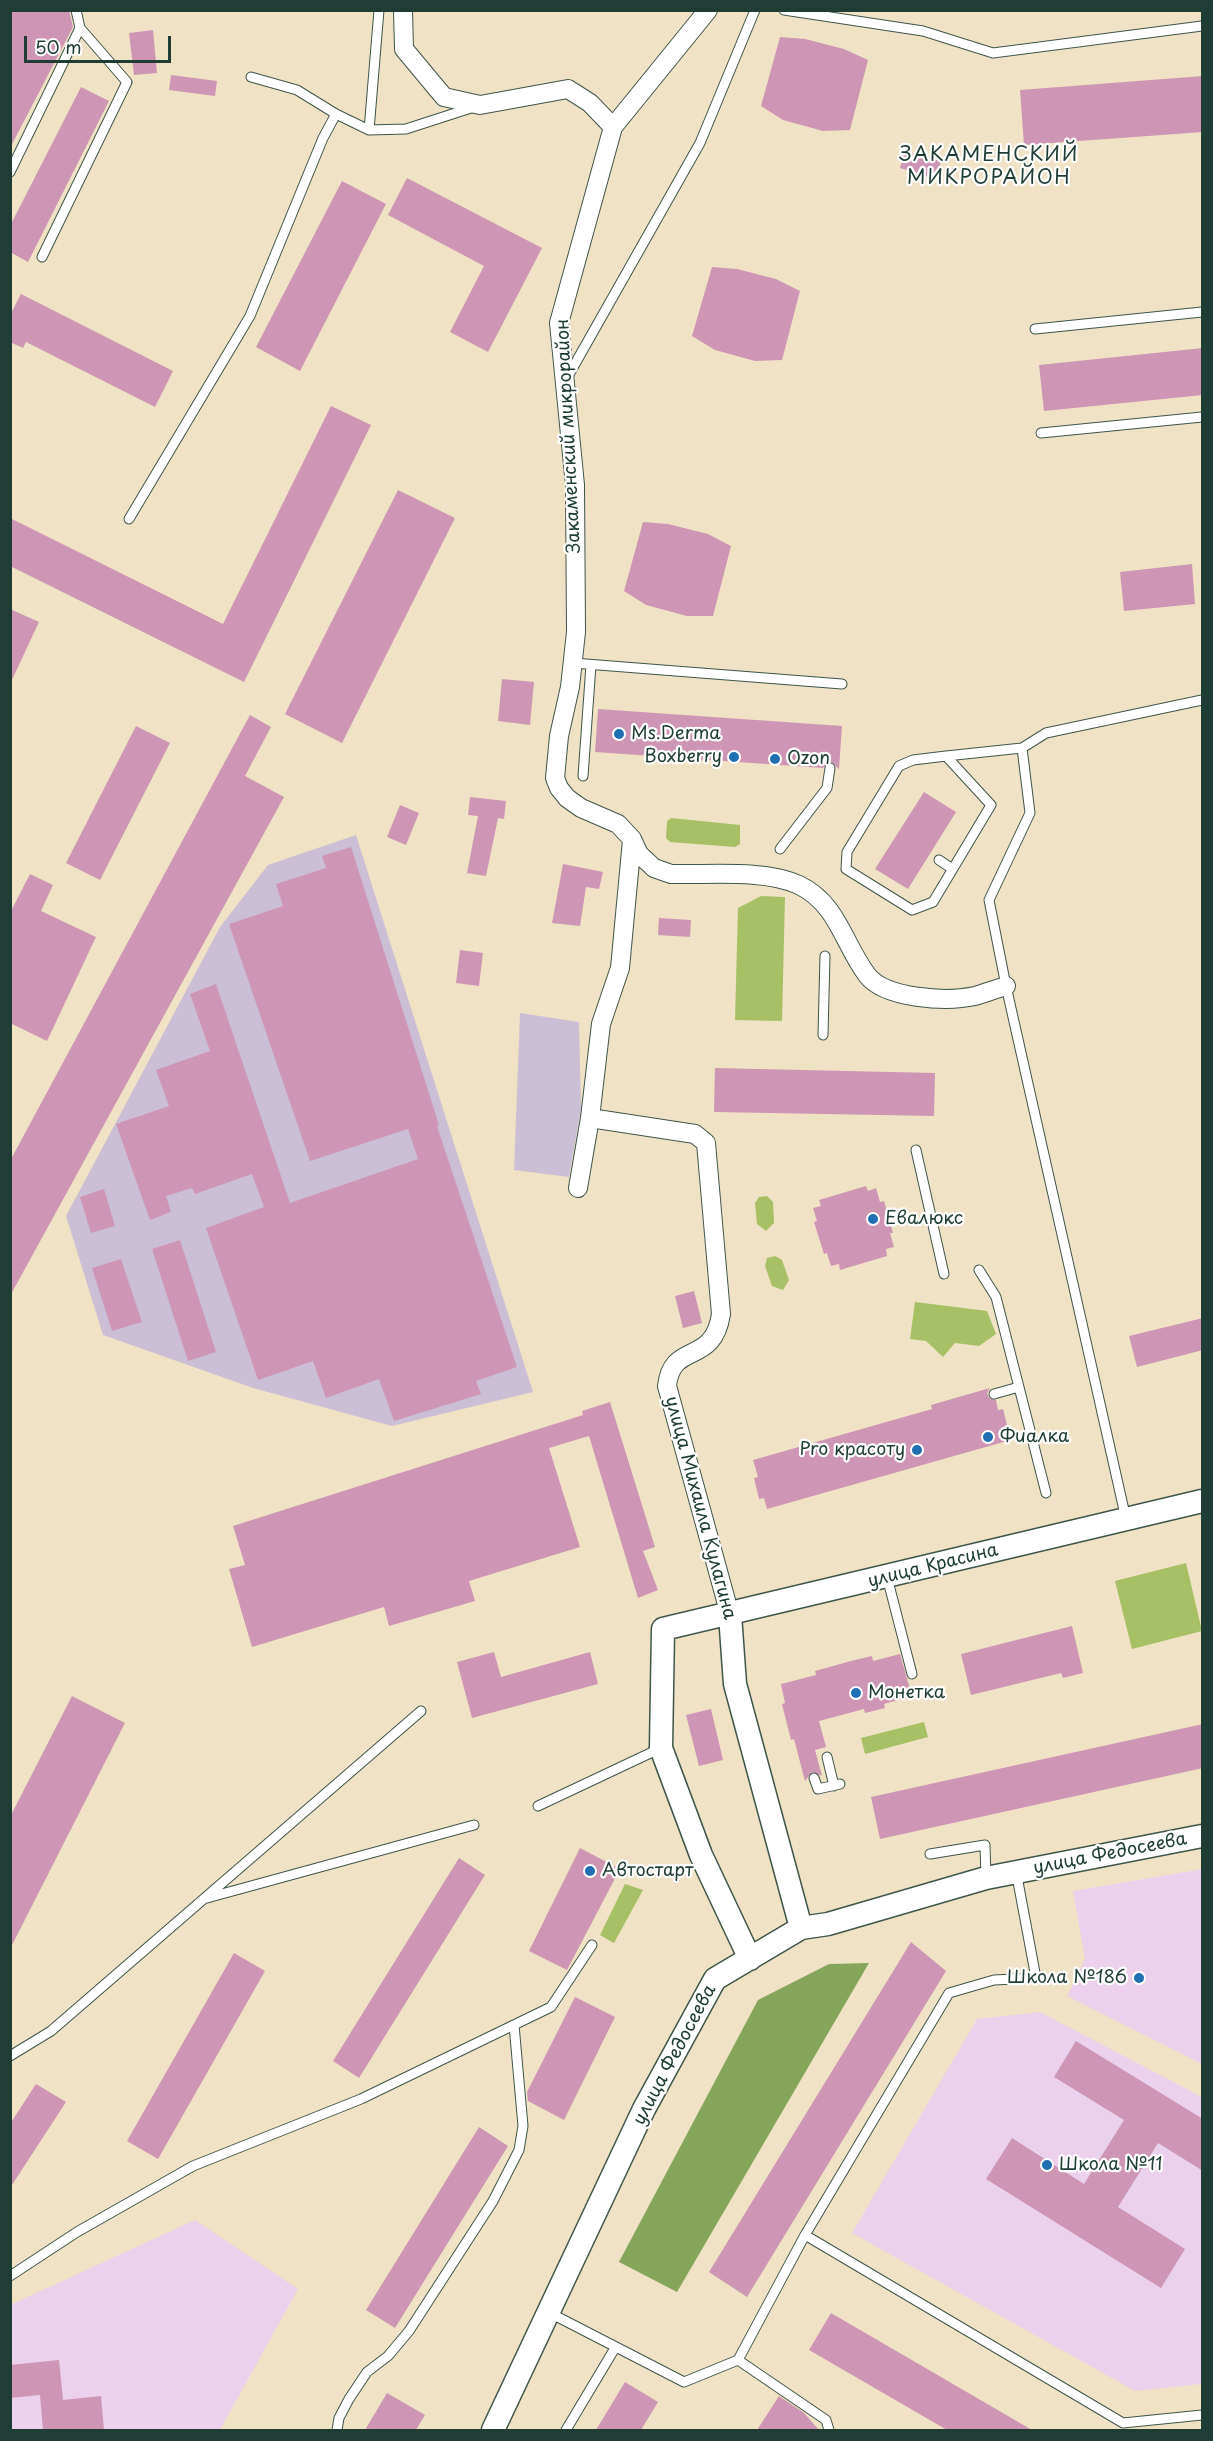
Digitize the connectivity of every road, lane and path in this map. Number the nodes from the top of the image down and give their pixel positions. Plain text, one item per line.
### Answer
1 (76, 10) edge
2 (379, 10) edge
3 (403, 10) edge
4 (708, 10) edge
5 (755, 10) edge
6 (784, 10) edge
7 (1203, 26) edge
8 (80, 28) junction
9 (251, 77) dead end
10 (480, 105) junction
11 (336, 114) junction
12 (613, 127) junction
13 (369, 130) junction
14 (10, 172) edge
15 (42, 257) dead end
16 (1203, 312) edge
17 (1035, 329) dead end
18 (566, 380) junction
19 (1203, 417) edge
20 (1041, 433) dead end
21 (129, 519) dead end
22 (582, 664) junction
23 (842, 684) dead end
24 (1203, 700) edge
25 (1022, 748) junction
26 (946, 756) junction
27 (830, 768) dead end
28 (583, 776) dead end
29 (632, 839) junction
30 (780, 849) dead end
31 (939, 861) dead end
32 (951, 868) junction
33 (825, 956) dead end
34 (1006, 986) junction
35 (823, 1035) dead end
36 (590, 1118) junction
37 (916, 1150) dead end
38 (578, 1188) dead end
39 (979, 1270) dead end
40 (944, 1274) dead end
41 (1019, 1387) junction
42 (994, 1394) dead end
43 (1046, 1493) dead end
44 (1203, 1501) edge
45 (1126, 1519) junction
46 (887, 1577) junction
47 (730, 1615) junction
48 (912, 1674) dead end
49 (421, 1711) dead end
50 (661, 1748) junction
51 (827, 1757) dead end
52 (814, 1778) dead end
53 (538, 1806) dead end
54 (474, 1825) dead end
55 (1203, 1836) edge
56 (930, 1854) dead end
57 (1016, 1872) junction
58 (986, 1878) junction
59 (204, 1899) junction
60 (801, 1928) junction
61 (592, 1945) dead end
62 (750, 1959) junction
63 (514, 2025) junction
64 (10, 2056) edge
65 (805, 2235) junction
66 (10, 2276) edge
67 (550, 2313) junction
68 (615, 2348) junction
69 (738, 2360) junction
70 (1203, 2415) edge
71 (337, 2430) edge
72 (493, 2430) edge
73 (566, 2430) edge
74 (829, 2430) edge

1 - 8 lane
2 - 13 lane
3 - 10 street
4 - 12 street
5 - 18 lane
6 - 7 lane
8 - 14 lane
8 - 15 lane
9 - 11 lane
10 - 12 street
10 - 13 lane
11 - 13 lane
11 - 21 lane
12 - 18 street, Закаменский микрорайон
16 - 17 lane
18 - 22 street, Закаменский микрорайон
19 - 20 lane
22 - 23 lane
22 - 28 lane
22 - 29 street, Закаменский микрорайон
24 - 25 lane
25 - 26 lane
25 - 34 lane
26 - 32 lane
26 - 32 lane
27 - 30 lane
29 - 34 street, Закаменский микрорайон
29 - 36 street
31 - 32 lane
33 - 35 lane
34 - 45 lane
36 - 38 street
36 - 47 street, улица Михаила Кулагина
37 - 40 lane
39 - 41 lane
41 - 42 lane
41 - 43 lane
44 - 45 street, улица Красина
45 - 46 street, улица Красина
46 - 47 street, улица Красина
46 - 48 lane
47 - 50 street, улица Красина
47 - 60 street, улица Михаила Кулагина
49 - 59 lane
50 - 53 lane
50 - 62 street
51 - 52 lane
54 - 59 lane
55 - 57 street, улица Федосеева
56 - 58 lane
57 - 58 street, улица Федосеева
57 - 65 lane
58 - 60 street, улица Федосеева
59 - 64 lane
60 - 62 street, улица Федосеева
61 - 63 lane
62 - 67 street, улица Федосеева
63 - 66 lane
63 - 71 lane
65 - 69 lane
65 - 70 lane
67 - 68 lane
67 - 72 street, улица Федосеева
68 - 69 lane
68 - 73 lane
69 - 74 lane

